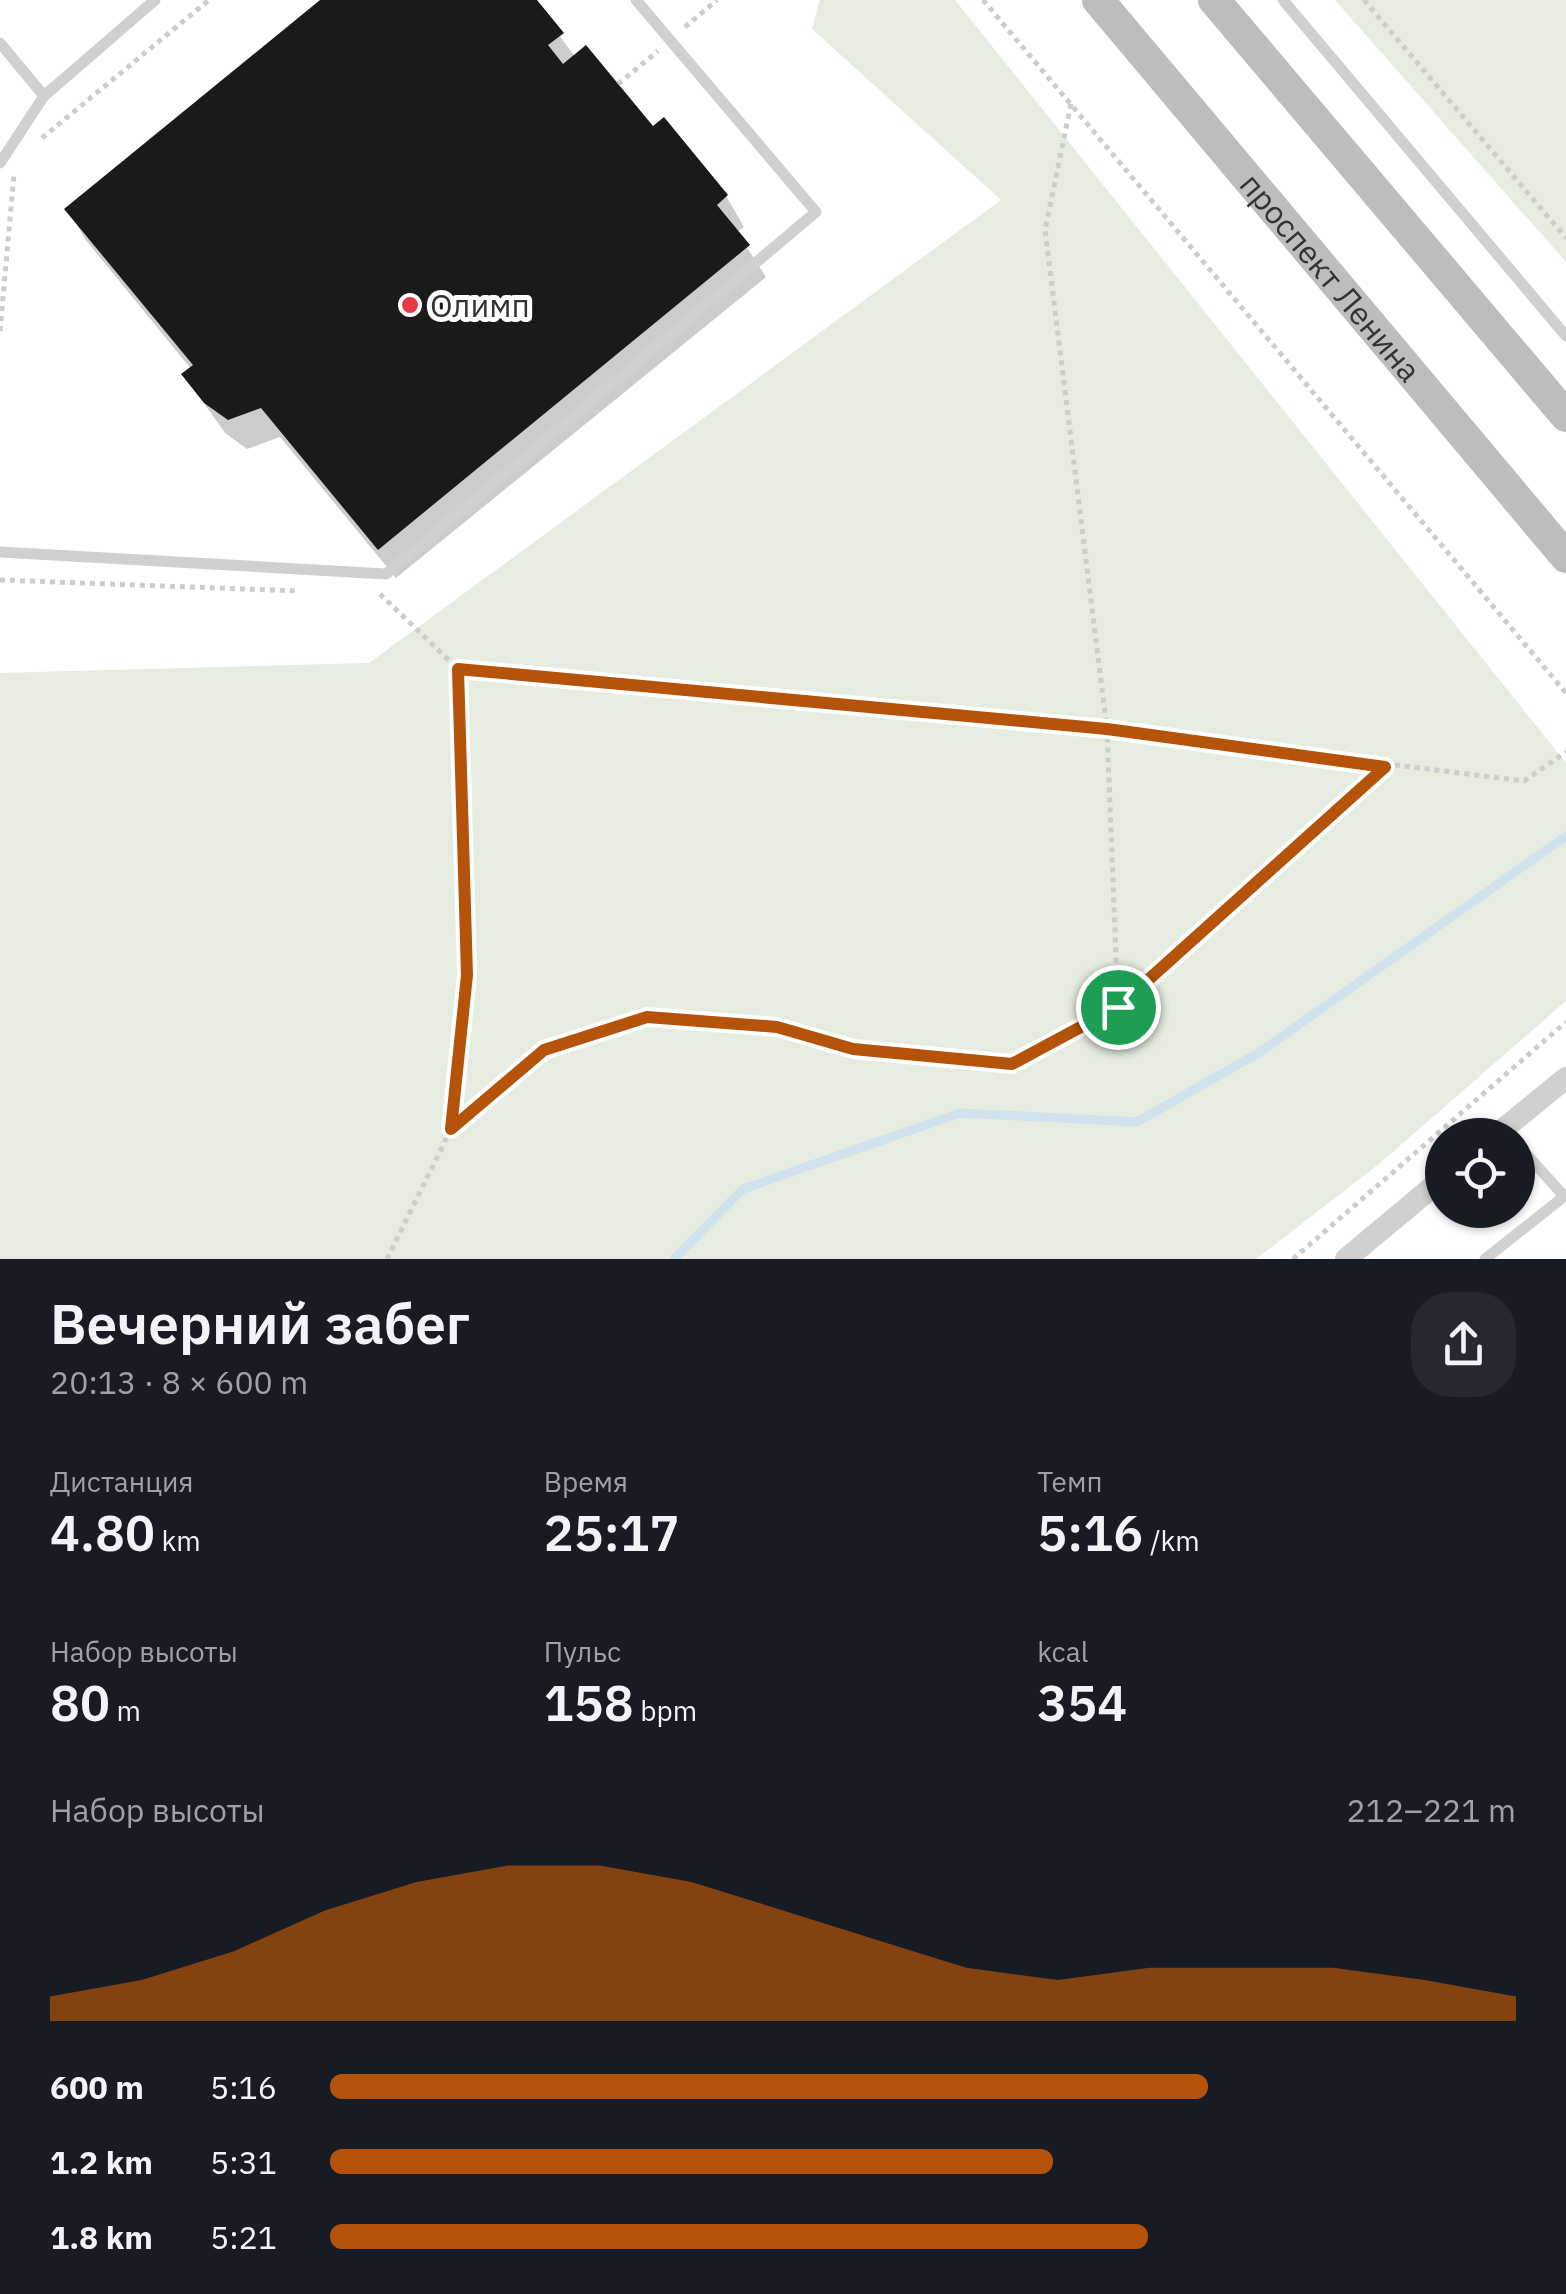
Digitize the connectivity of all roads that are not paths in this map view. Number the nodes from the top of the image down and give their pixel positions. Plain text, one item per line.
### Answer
1 (155, 0) edge
2 (636, 0) edge
3 (1098, 0) edge
4 (1214, 0) edge
5 (1283, 0) edge
6 (0, 42) edge
7 (44, 96) junction
8 (0, 163) edge
9 (1566, 336) edge
10 (1566, 416) edge
11 (0, 552) edge
12 (1566, 557) edge
13 (1566, 1078) edge
14 (1525, 1118) edge
15 (1535, 1165) edge
16 (1425, 1194) edge
17 (1565, 1195) edge
18 (1346, 1259) edge
19 (1484, 1259) edge

1 - 7 lane
2 - 11 lane
3 - 12 main road, проспект Ленина
4 - 10 main road
5 - 9 lane
6 - 7 lane
7 - 8 lane
13 - 14 street
15 - 17 lane
16 - 18 street
17 - 19 lane

